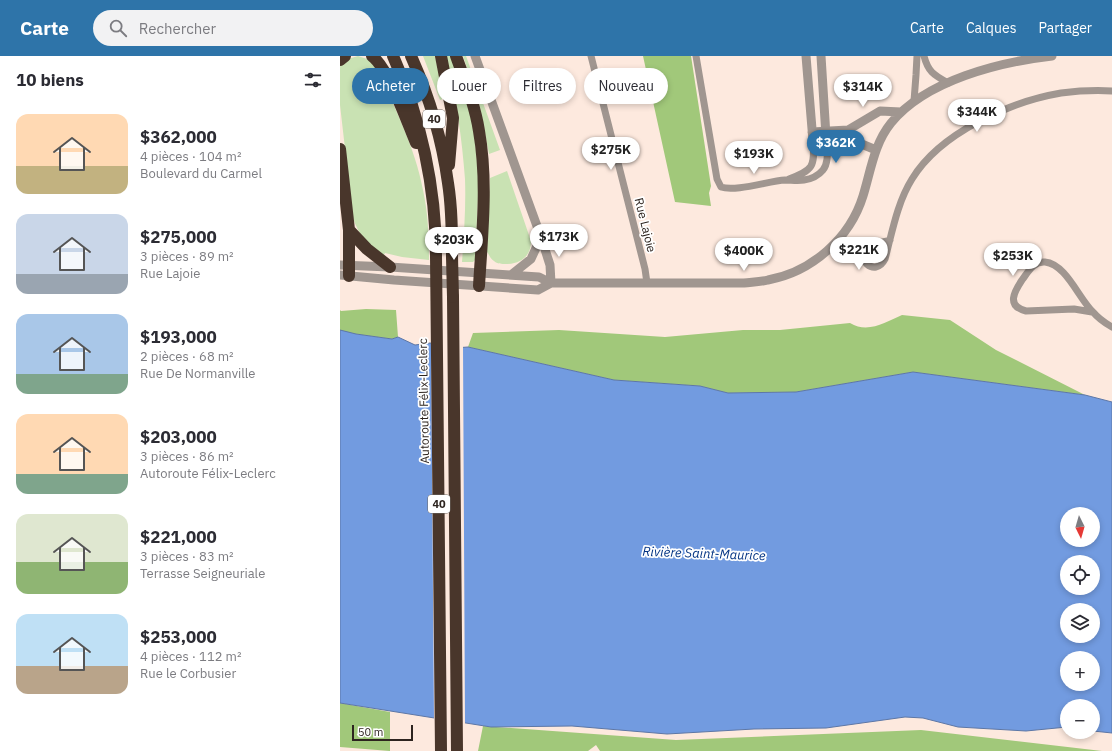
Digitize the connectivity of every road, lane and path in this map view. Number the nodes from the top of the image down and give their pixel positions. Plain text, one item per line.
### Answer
1 (345, 56) edge
2 (372, 56) edge
3 (393, 56) edge
4 (411, 56) edge
5 (441, 56) edge
6 (456, 56) edge
7 (475, 56) edge
8 (591, 56) edge
9 (696, 56) edge
10 (806, 56) edge
11 (821, 56) edge
12 (916, 56) edge
13 (924, 56) edge
14 (1052, 56) edge
15 (340, 60) edge
16 (948, 83) junction
17 (1112, 91) edge
18 (914, 101) junction
19 (901, 112) junction
20 (826, 136) junction
21 (812, 137) junction
22 (340, 149) edge
23 (876, 150) junction
24 (428, 170) junction
25 (785, 180) junction
26 (448, 184) junction
27 (349, 230) junction
28 (541, 237) junction
29 (890, 240) dead end
30 (390, 267) junction
31 (345, 270) edge
32 (480, 273) junction
33 (511, 275) junction
34 (551, 283) junction
35 (647, 283) junction
36 (479, 286) junction
37 (1092, 312) junction
38 (1112, 327) edge
39 (441, 751) edge
40 (457, 751) edge

1 - 15 highway
2 - 24 highway
3 - 24 highway, Autoroute Félix-Leclerc / 40
4 - 26 highway, 40
5 - 26 highway
6 - 32 highway
7 - 28 street
8 - 35 street, Rue Lajoie
9 - 25 street
10 - 21 street
11 - 20 street
12 - 18 street
13 - 16 street
14 - 16 street
16 - 18 street
17 - 29 street
18 - 19 street
19 - 20 street
19 - 23 street
20 - 21 street
20 - 23 street
20 - 25 street
21 - 25 street
22 - 27 highway
23 - 35 street
24 - 39 highway, Autoroute Félix-Leclerc / 40, bridge
26 - 40 highway, 40, bridge
27 - 30 highway
27 - 31 highway
28 - 33 street
28 - 34 street
30 - 31 street
30 - 32 street
31 - 36 street
32 - 33 street
32 - 36 highway
33 - 34 street
34 - 35 street
34 - 36 street
37 - 37 street
37 - 38 street

